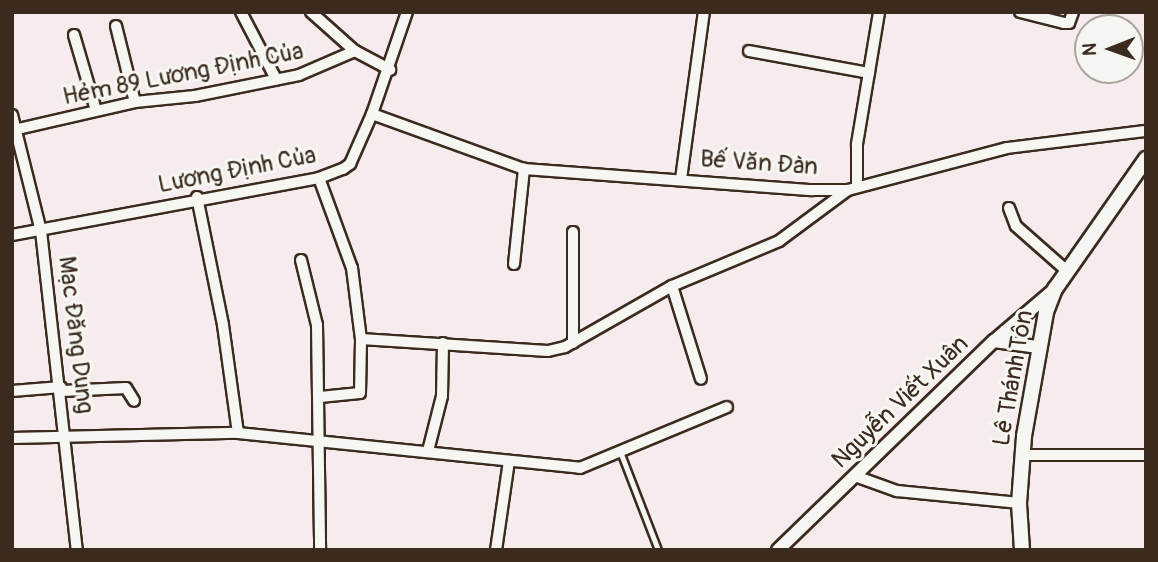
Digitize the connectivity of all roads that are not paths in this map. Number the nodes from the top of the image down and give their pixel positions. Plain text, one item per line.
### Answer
1 (241, 12) edge
2 (311, 12) edge
3 (407, 12) edge
4 (704, 12) edge
5 (879, 12) edge
6 (1020, 12) edge
7 (1073, 12) edge
8 (116, 26) dead end
9 (74, 35) dead end
10 (355, 51) junction
11 (749, 51) dead end
12 (390, 71) junction
13 (869, 73) junction
14 (276, 79) junction
15 (135, 102) junction
16 (96, 110) junction
17 (372, 114) junction
18 (12, 115) edge
19 (18, 129) junction
20 (1146, 131) edge
21 (1146, 159) edge
22 (524, 169) junction
23 (319, 178) junction
24 (681, 179) junction
25 (853, 188) junction
26 (197, 197) junction
27 (1009, 208) dead end
28 (41, 231) junction
29 (573, 232) dead end
30 (12, 235) edge
31 (302, 260) dead end
32 (514, 264) dead end
33 (1067, 271) junction
34 (672, 286) junction
35 (1055, 289) junction
36 (361, 338) junction
37 (994, 341) junction
38 (443, 343) junction
39 (573, 343) junction
40 (1037, 347) junction
41 (702, 379) dead end
42 (62, 389) junction
43 (12, 391) edge
44 (320, 397) junction
45 (134, 401) dead end
46 (727, 407) dead end
47 (238, 433) junction
48 (67, 434) junction
49 (12, 438) edge
50 (321, 439) junction
51 (428, 450) junction
52 (621, 454) junction
53 (1022, 455) junction
54 (1146, 455) edge
55 (509, 461) junction
56 (855, 475) junction
57 (1019, 503) junction
58 (77, 550) edge
59 (320, 550) edge
60 (496, 550) edge
61 (658, 550) edge
62 (778, 550) edge
63 (1022, 550) edge

1 - 14 street
2 - 10 street
3 - 12 street, Lương Định Của
4 - 24 street
5 - 13 street
6 - 7 street
8 - 15 street
9 - 16 street
10 - 12 street
10 - 14 street, Hẻm 89 Lương Định Của
11 - 13 street
12 - 17 street, Lương Định Của
13 - 25 street
14 - 15 street, Hẻm 89 Lương Định Của
15 - 16 street, Hẻm 89 Lương Định Của
16 - 19 street, Hẻm 89 Lương Định Của
17 - 22 street, Bế Văn Đàn
17 - 23 street, Lương Định Của
18 - 19 street, Mạc Đăng Dung
19 - 28 street, Mạc Đăng Dung
20 - 25 street, Bế Văn Đàn
21 - 33 main road, Lê Thánh Tôn
22 - 24 street, Bế Văn Đàn
22 - 32 street
23 - 26 street, Lương Định Của
23 - 36 street
24 - 25 street, Bế Văn Đàn
25 - 34 street
26 - 28 street, Lương Định Của
26 - 47 street
27 - 33 street
28 - 30 street, Lương Định Của
28 - 42 street, Mạc Đăng Dung
29 - 39 street
31 - 44 street
33 - 35 main road, Lê Thánh Tôn
34 - 39 street
34 - 41 street
35 - 37 street, Nguyễn Viết Xuân
35 - 40 main road, Lê Thánh Tôn
36 - 38 street
36 - 44 street
37 - 40 street
37 - 56 street, Nguyễn Viết Xuân
38 - 39 street
38 - 51 street
40 - 53 main road, Lê Thánh Tôn
42 - 43 street
42 - 45 street
42 - 48 street, Mạc Đăng Dung
44 - 50 street
46 - 52 street
47 - 48 street
47 - 50 street
48 - 49 street
48 - 58 street, Mạc Đăng Dung
50 - 51 street
50 - 59 street
51 - 55 street
52 - 55 street
52 - 61 lane
53 - 54 street
53 - 57 main road, Lê Thánh Tôn
55 - 60 street
56 - 57 street
56 - 62 street, Nguyễn Viết Xuân
57 - 63 main road, Lê Thánh Tôn

